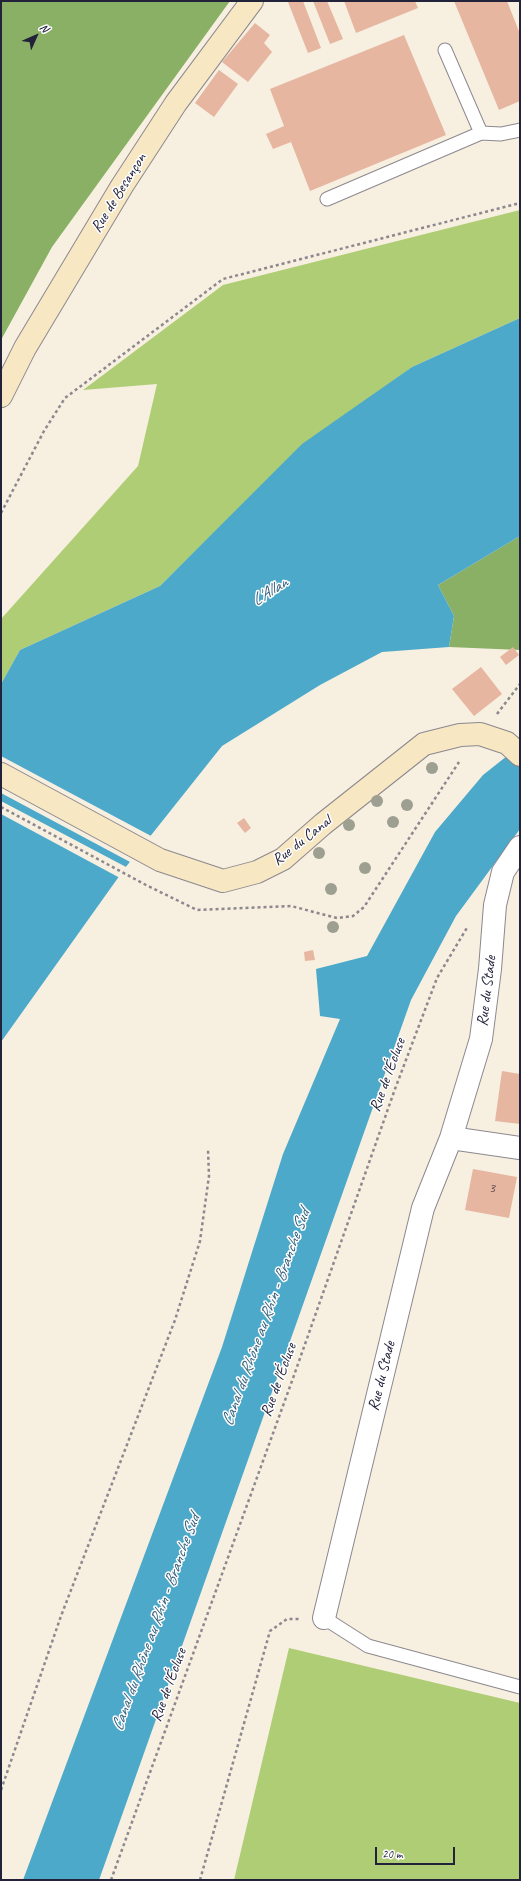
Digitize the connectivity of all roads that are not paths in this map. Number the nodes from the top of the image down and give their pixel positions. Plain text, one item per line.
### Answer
1 (252, 1) edge
2 (445, 50) dead end
3 (520, 130) edge
4 (481, 133) junction
5 (328, 199) dead end
6 (1, 396) edge
7 (513, 749) edge
8 (1, 774) edge
9 (520, 847) edge
10 (451, 1138) junction
11 (520, 1148) edge
12 (324, 1618) joint
13 (520, 1687) edge

1 - 6 street, Rue de Besançon
2 - 4 lane
3 - 4 lane
4 - 5 lane
7 - 8 street, Rue du Canal
9 - 10 street, Rue du Stade
10 - 11 street
10 - 12 street, Rue du Stade
12 - 13 lane

